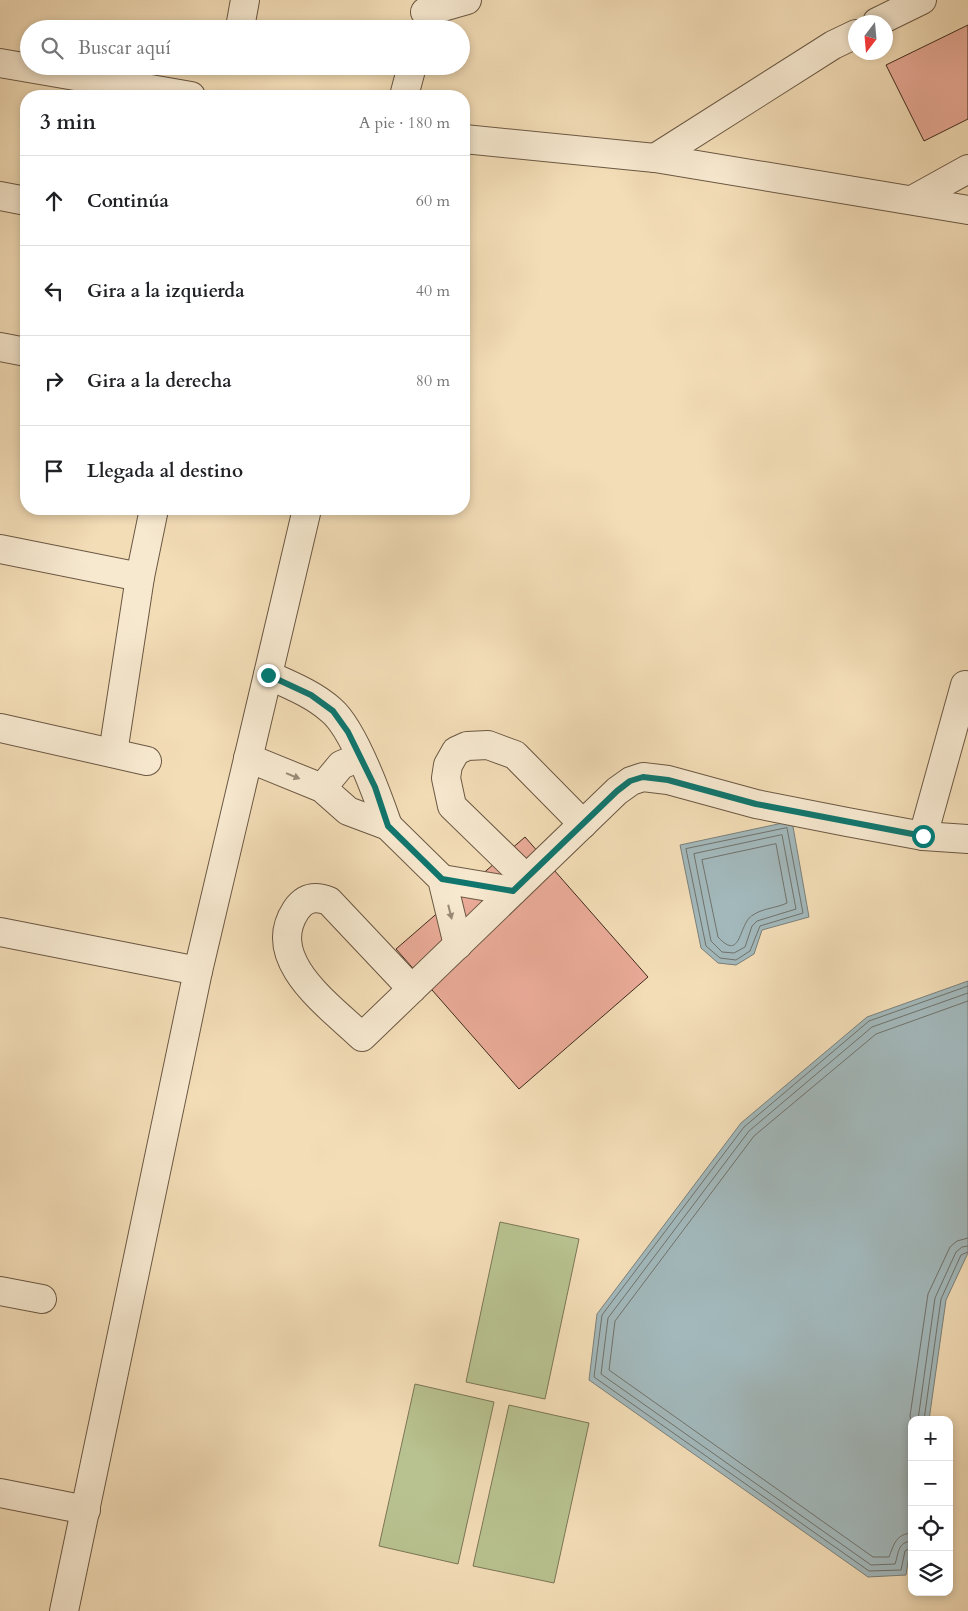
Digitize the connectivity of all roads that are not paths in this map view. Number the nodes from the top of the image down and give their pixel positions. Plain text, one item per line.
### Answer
1 (467, 0) edge
2 (922, 0) edge
3 (424, 14) edge
4 (891, 15) edge
5 (848, 38) edge
6 (0, 63) edge
7 (20, 66) edge
8 (69, 75) edge
9 (410, 75) edge
10 (156, 90) edge
11 (406, 90) edge
12 (470, 140) edge
13 (655, 158) junction
14 (968, 169) edge
15 (0, 196) edge
16 (20, 200) edge
17 (912, 200) junction
18 (968, 210) edge
19 (0, 347) edge
20 (20, 351) edge
21 (153, 515) edge
22 (306, 515) edge
23 (0, 549) edge
24 (140, 577) junction
25 (268, 675) junction
26 (965, 686) dead end
27 (0, 728) edge
28 (113, 753) junction
29 (360, 757) junction
30 (248, 758) junction
31 (147, 761) dead end
32 (322, 788) junction
33 (583, 824) junction
34 (388, 826) junction
35 (923, 836) junction
36 (968, 840) edge
37 (442, 879) junction
38 (519, 885) junction
39 (0, 932) edge
40 (458, 944) junction
41 (198, 971) junction
42 (412, 990) junction
43 (0, 1292) edge
44 (42, 1299) dead end
45 (0, 1493) edge
46 (86, 1510) junction
47 (64, 1611) edge

1 - 3 street
2 - 4 street
5 - 13 street
6 - 7 street
8 - 10 street
9 - 11 street
12 - 13 street
13 - 17 street
14 - 17 street
15 - 16 street
17 - 18 street
19 - 20 street
21 - 24 street
22 - 25 street
23 - 24 street
24 - 28 street
25 - 29 street
25 - 30 street
26 - 35 street
27 - 28 street
28 - 31 street
29 - 32 street
29 - 34 street
30 -> 32 street
30 - 41 street
32 - 34 street
33 - 35 street
33 - 38 street
33 - 38 street
34 - 37 street
35 - 36 street
37 - 38 street
37 -> 40 street
38 - 40 street
39 - 41 street
40 - 42 street
41 - 46 street
42 - 42 street
43 - 44 street
45 - 46 street
46 - 47 street

